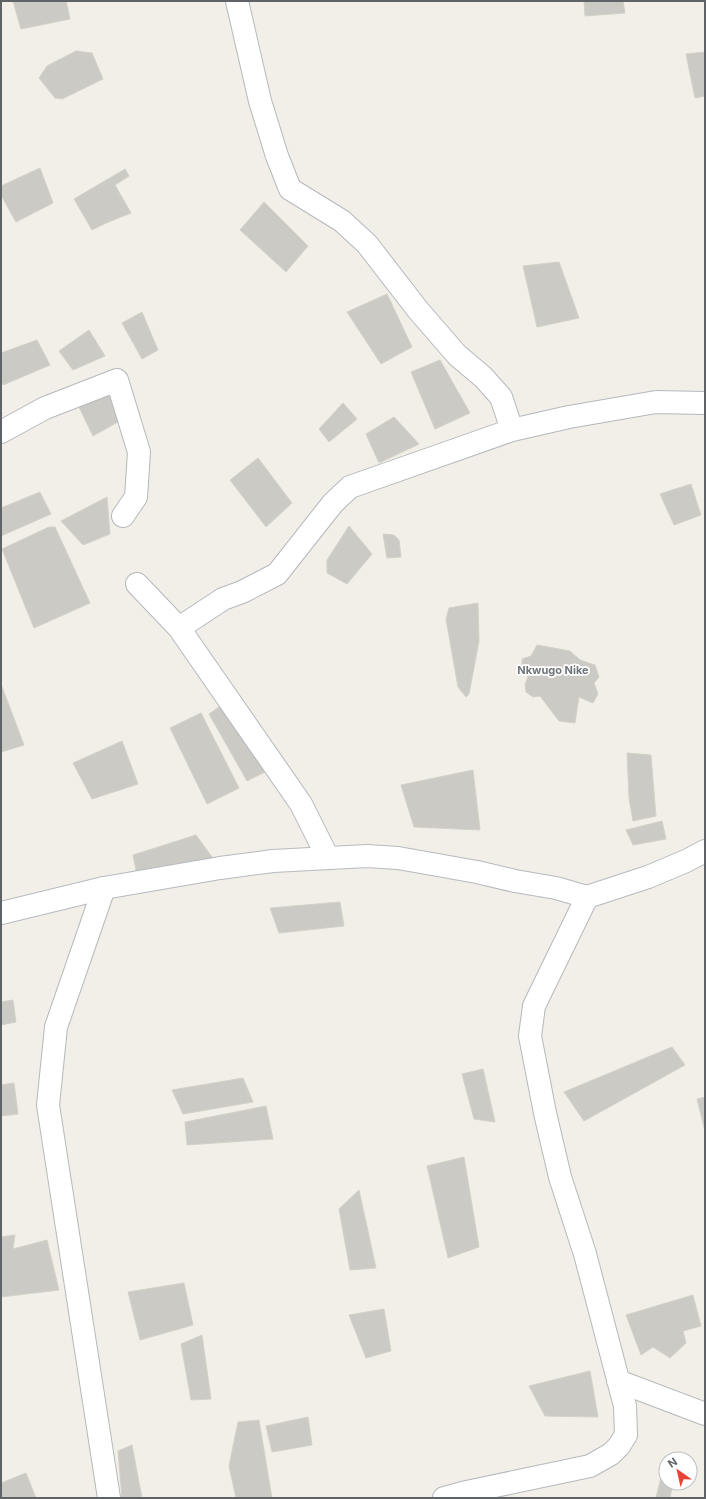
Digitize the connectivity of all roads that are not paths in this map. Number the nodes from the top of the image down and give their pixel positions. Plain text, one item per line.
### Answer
1 (237, 1) edge
2 (705, 403) edge
3 (512, 430) junction
4 (1, 432) edge
5 (123, 516) dead end
6 (137, 584) dead end
7 (179, 628) junction
8 (705, 851) edge
9 (328, 858) junction
10 (104, 888) junction
11 (587, 897) junction
12 (1, 913) edge
13 (618, 1381) junction
14 (705, 1414) edge
15 (456, 1496) edge
16 (109, 1498) edge

1 - 3 street
2 - 3 street
3 - 7 street
4 - 5 street
6 - 7 street
7 - 9 street
8 - 11 street
9 - 10 street
9 - 11 street
10 - 12 street
10 - 16 street
11 - 13 street
13 - 14 street
13 - 15 street

